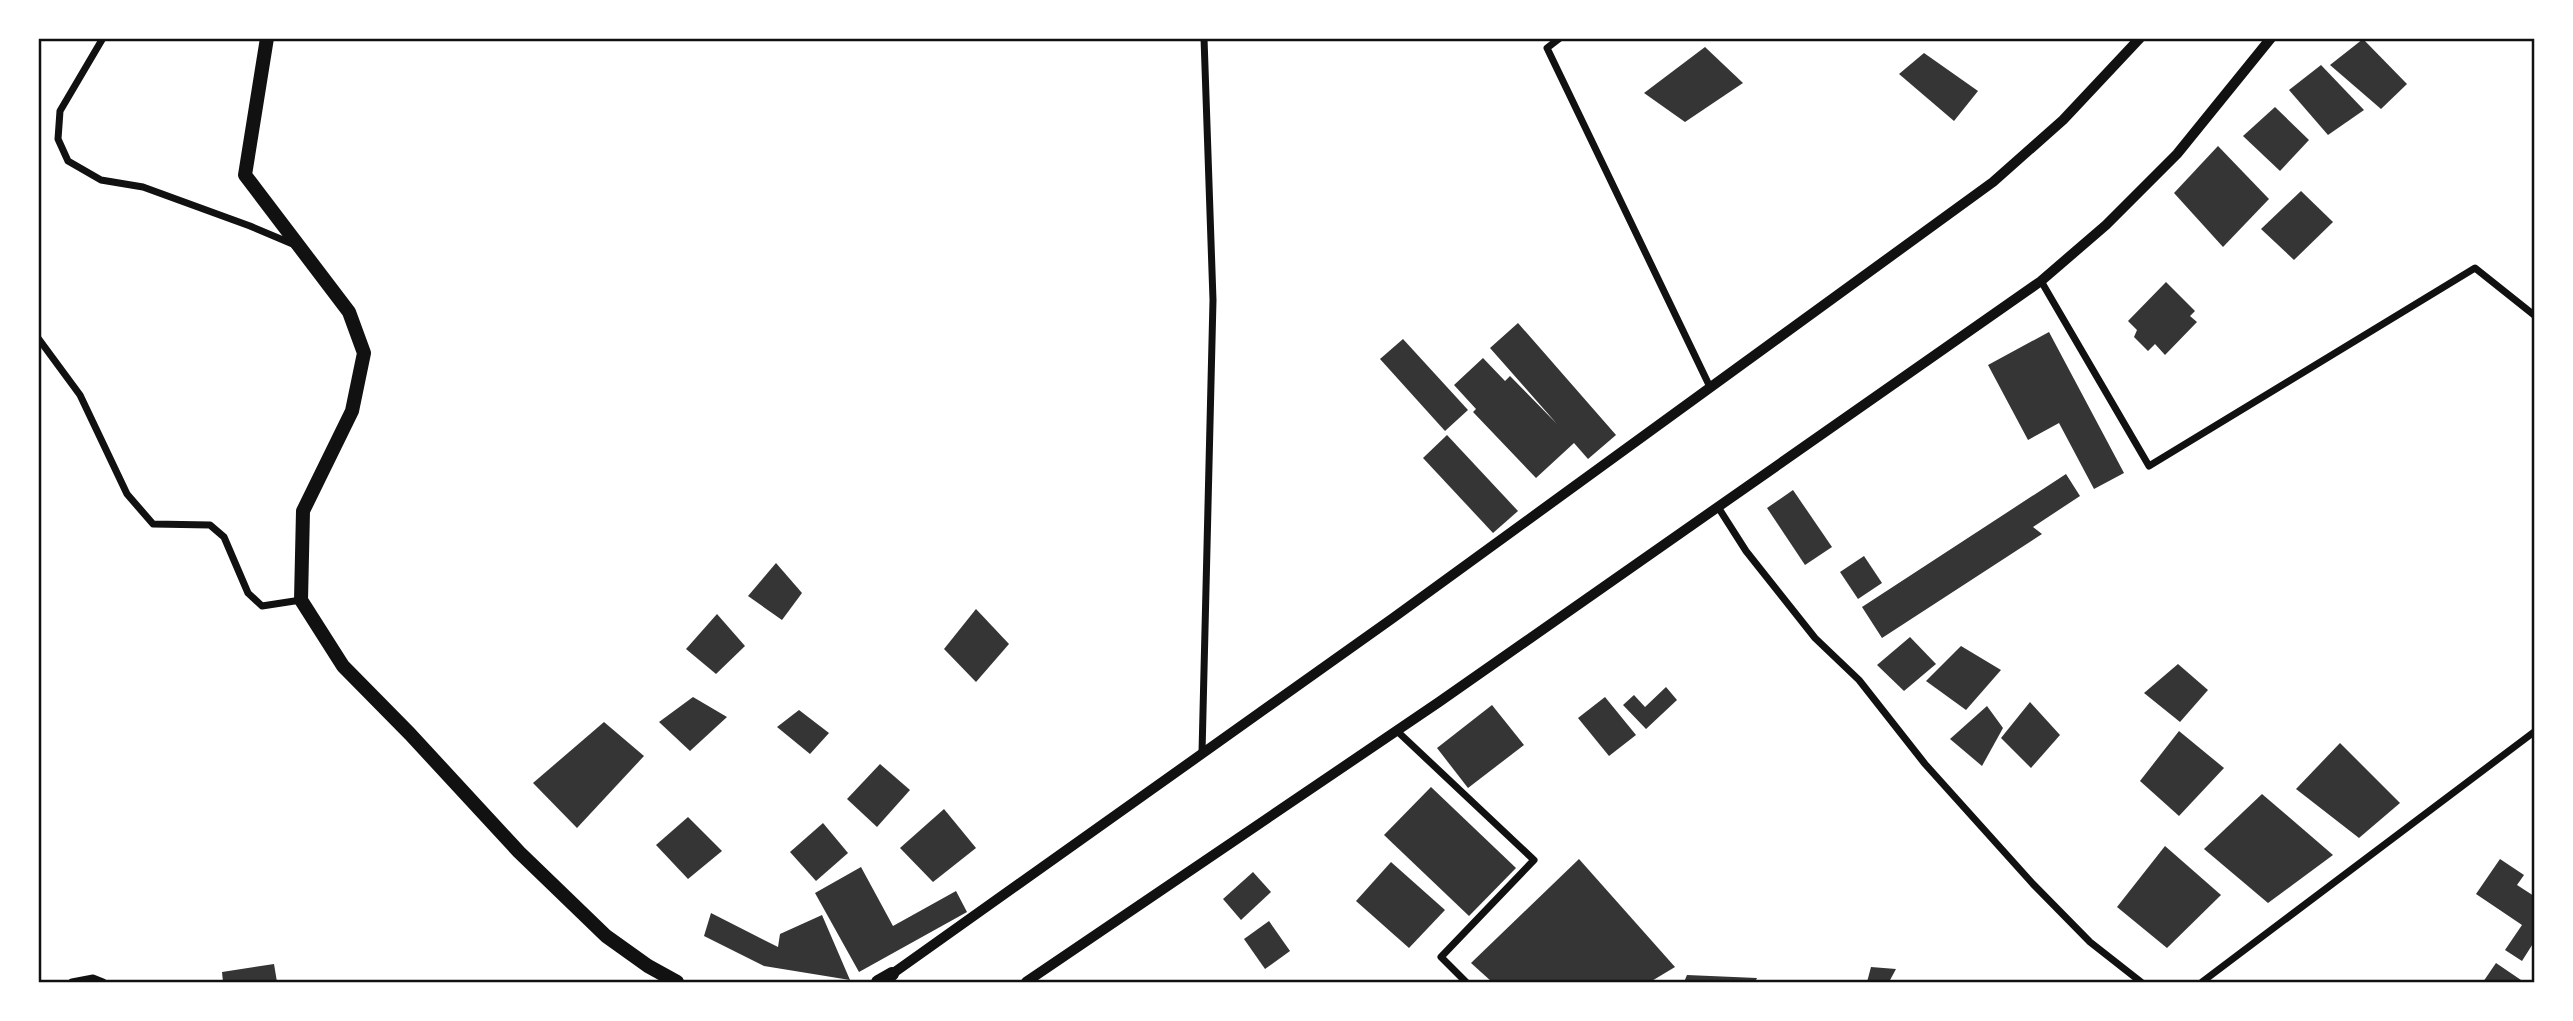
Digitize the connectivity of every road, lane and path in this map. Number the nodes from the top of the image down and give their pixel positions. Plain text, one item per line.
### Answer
1 (103, 38) edge
2 (267, 38) edge
3 (1204, 38) edge
4 (1560, 38) edge
5 (2140, 38) edge
6 (2271, 38) edge
7 (300, 247) junction
8 (2041, 281) junction
9 (2535, 316) edge
10 (38, 338) edge
11 (1710, 387) junction
12 (1718, 507) junction
13 (301, 600) junction
14 (1397, 731) junction
15 (2535, 732) edge
16 (1202, 753) junction
17 (892, 974) joint
18 (72, 982) edge
19 (103, 982) edge
20 (677, 982) edge
21 (878, 982) edge
22 (1026, 982) edge
23 (1466, 982) edge
24 (2141, 982) edge
25 (2202, 982) edge

1 - 7 street
2 - 7 highway
3 - 16 street
4 - 11 street
5 - 11 street
6 - 8 street
7 - 13 highway
8 - 9 street
8 - 12 street
10 - 13 street
11 - 16 street
12 - 14 street
12 - 24 street
13 - 20 highway
14 - 22 street
14 - 23 street
15 - 25 street
16 - 17 street
17 - 21 highway
18 - 19 street

